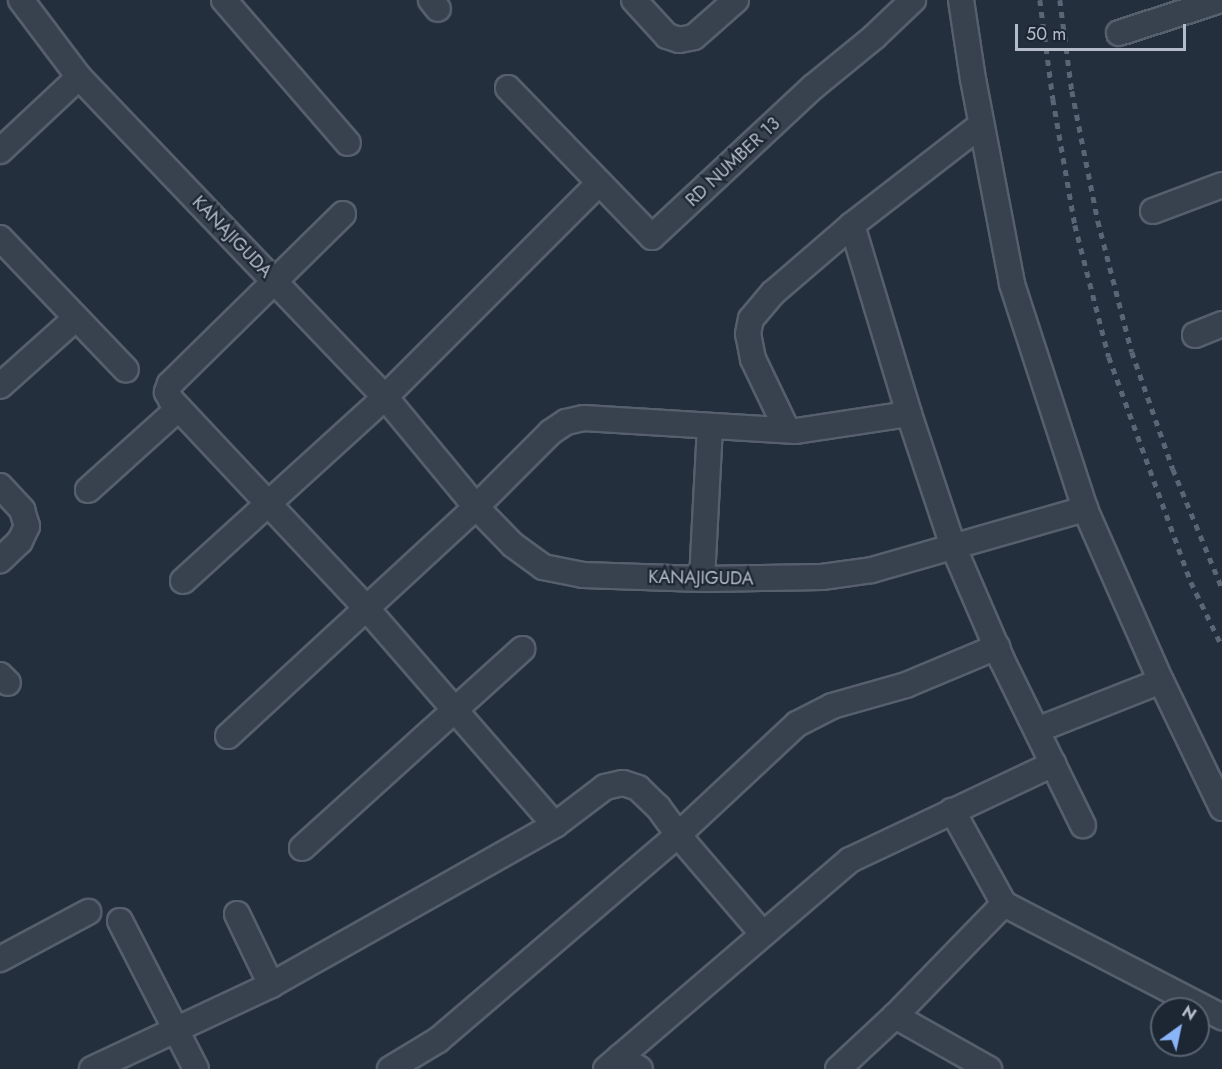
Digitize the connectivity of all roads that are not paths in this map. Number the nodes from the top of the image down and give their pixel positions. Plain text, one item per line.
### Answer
1 (21, 0) edge
2 (224, 0) edge
3 (634, 0) edge
4 (736, 0) edge
5 (913, 0) edge
6 (961, 0) edge
7 (1220, 5) edge
8 (1119, 33) dead end
9 (79, 77) junction
10 (508, 88) dead end
11 (981, 125) junction
12 (348, 143) dead end
13 (0, 151) edge
14 (598, 184) junction
15 (1222, 186) edge
16 (1153, 211) dead end
17 (343, 214) dead end
18 (852, 225) junction
19 (0, 238) edge
20 (273, 281) junction
21 (76, 318) junction
22 (1222, 324) edge
23 (1195, 335) dead end
24 (126, 370) dead end
25 (0, 386) edge
26 (385, 397) junction
27 (179, 408) junction
28 (909, 414) junction
29 (710, 426) junction
30 (787, 430) junction
31 (0, 486) edge
32 (87, 490) dead end
33 (269, 505) junction
34 (476, 507) junction
35 (1084, 509) junction
36 (953, 546) junction
37 (0, 560) edge
38 (702, 579) junction
39 (183, 581) dead end
40 (367, 609) junction
41 (997, 647) junction
42 (522, 648) dead end
43 (1161, 681) junction
44 (454, 709) junction
45 (1037, 729) junction
46 (228, 736) dead end
47 (1053, 764) junction
48 (1222, 808) edge
49 (952, 810) junction
50 (555, 825) junction
51 (1083, 825) dead end
52 (678, 836) junction
53 (302, 848) dead end
54 (1004, 904) junction
55 (88, 912) dead end
56 (237, 914) dead end
57 (120, 921) dead end
58 (763, 934) junction
59 (0, 959) edge
60 (271, 985) junction
61 (895, 1016) junction
62 (1222, 1017) edge
63 (176, 1028) junction
64 (622, 1065) edge
65 (92, 1069) edge
66 (196, 1069) edge
67 (390, 1069) edge
68 (838, 1069) edge
69 (989, 1069) edge

1 - 9 street, KANAJIGUDA
2 - 12 street
3 - 4 street
5 - 14 street, RD NUMBER 13
6 - 11 street
7 - 8 street
9 - 13 street
9 - 20 street, KANAJIGUDA
10 - 14 street
11 - 18 street
11 - 35 street
14 - 26 street
15 - 16 street
17 - 20 street
18 - 28 street
18 - 30 street
19 - 21 street
20 - 26 street, KANAJIGUDA
20 - 27 street
21 - 24 street
21 - 25 street
22 - 23 street
26 - 33 street
26 - 34 street, KANAJIGUDA
27 - 32 street
27 - 33 street
28 - 30 street
28 - 36 street
29 - 30 street
29 - 34 street
29 - 38 street
31 - 37 street
33 - 39 street
33 - 40 street
34 - 38 street, KANAJIGUDA
34 - 40 street
35 - 36 street, KANAJIGUDA
35 - 43 street
36 - 38 street, KANAJIGUDA
36 - 41 street
40 - 44 street
40 - 46 street
41 - 45 street
41 - 52 street
42 - 44 street
43 - 45 street
43 - 48 street
44 - 50 street
44 - 53 street
45 - 47 street
47 - 49 street
47 - 51 street
49 - 54 street
49 - 58 street
50 - 52 street
50 - 60 street
52 - 58 street
52 - 67 street
54 - 61 street
54 - 62 street
55 - 59 street
56 - 60 street
57 - 63 street
58 - 64 street
60 - 63 street
61 - 68 street
61 - 69 street
63 - 65 street
63 - 66 street

